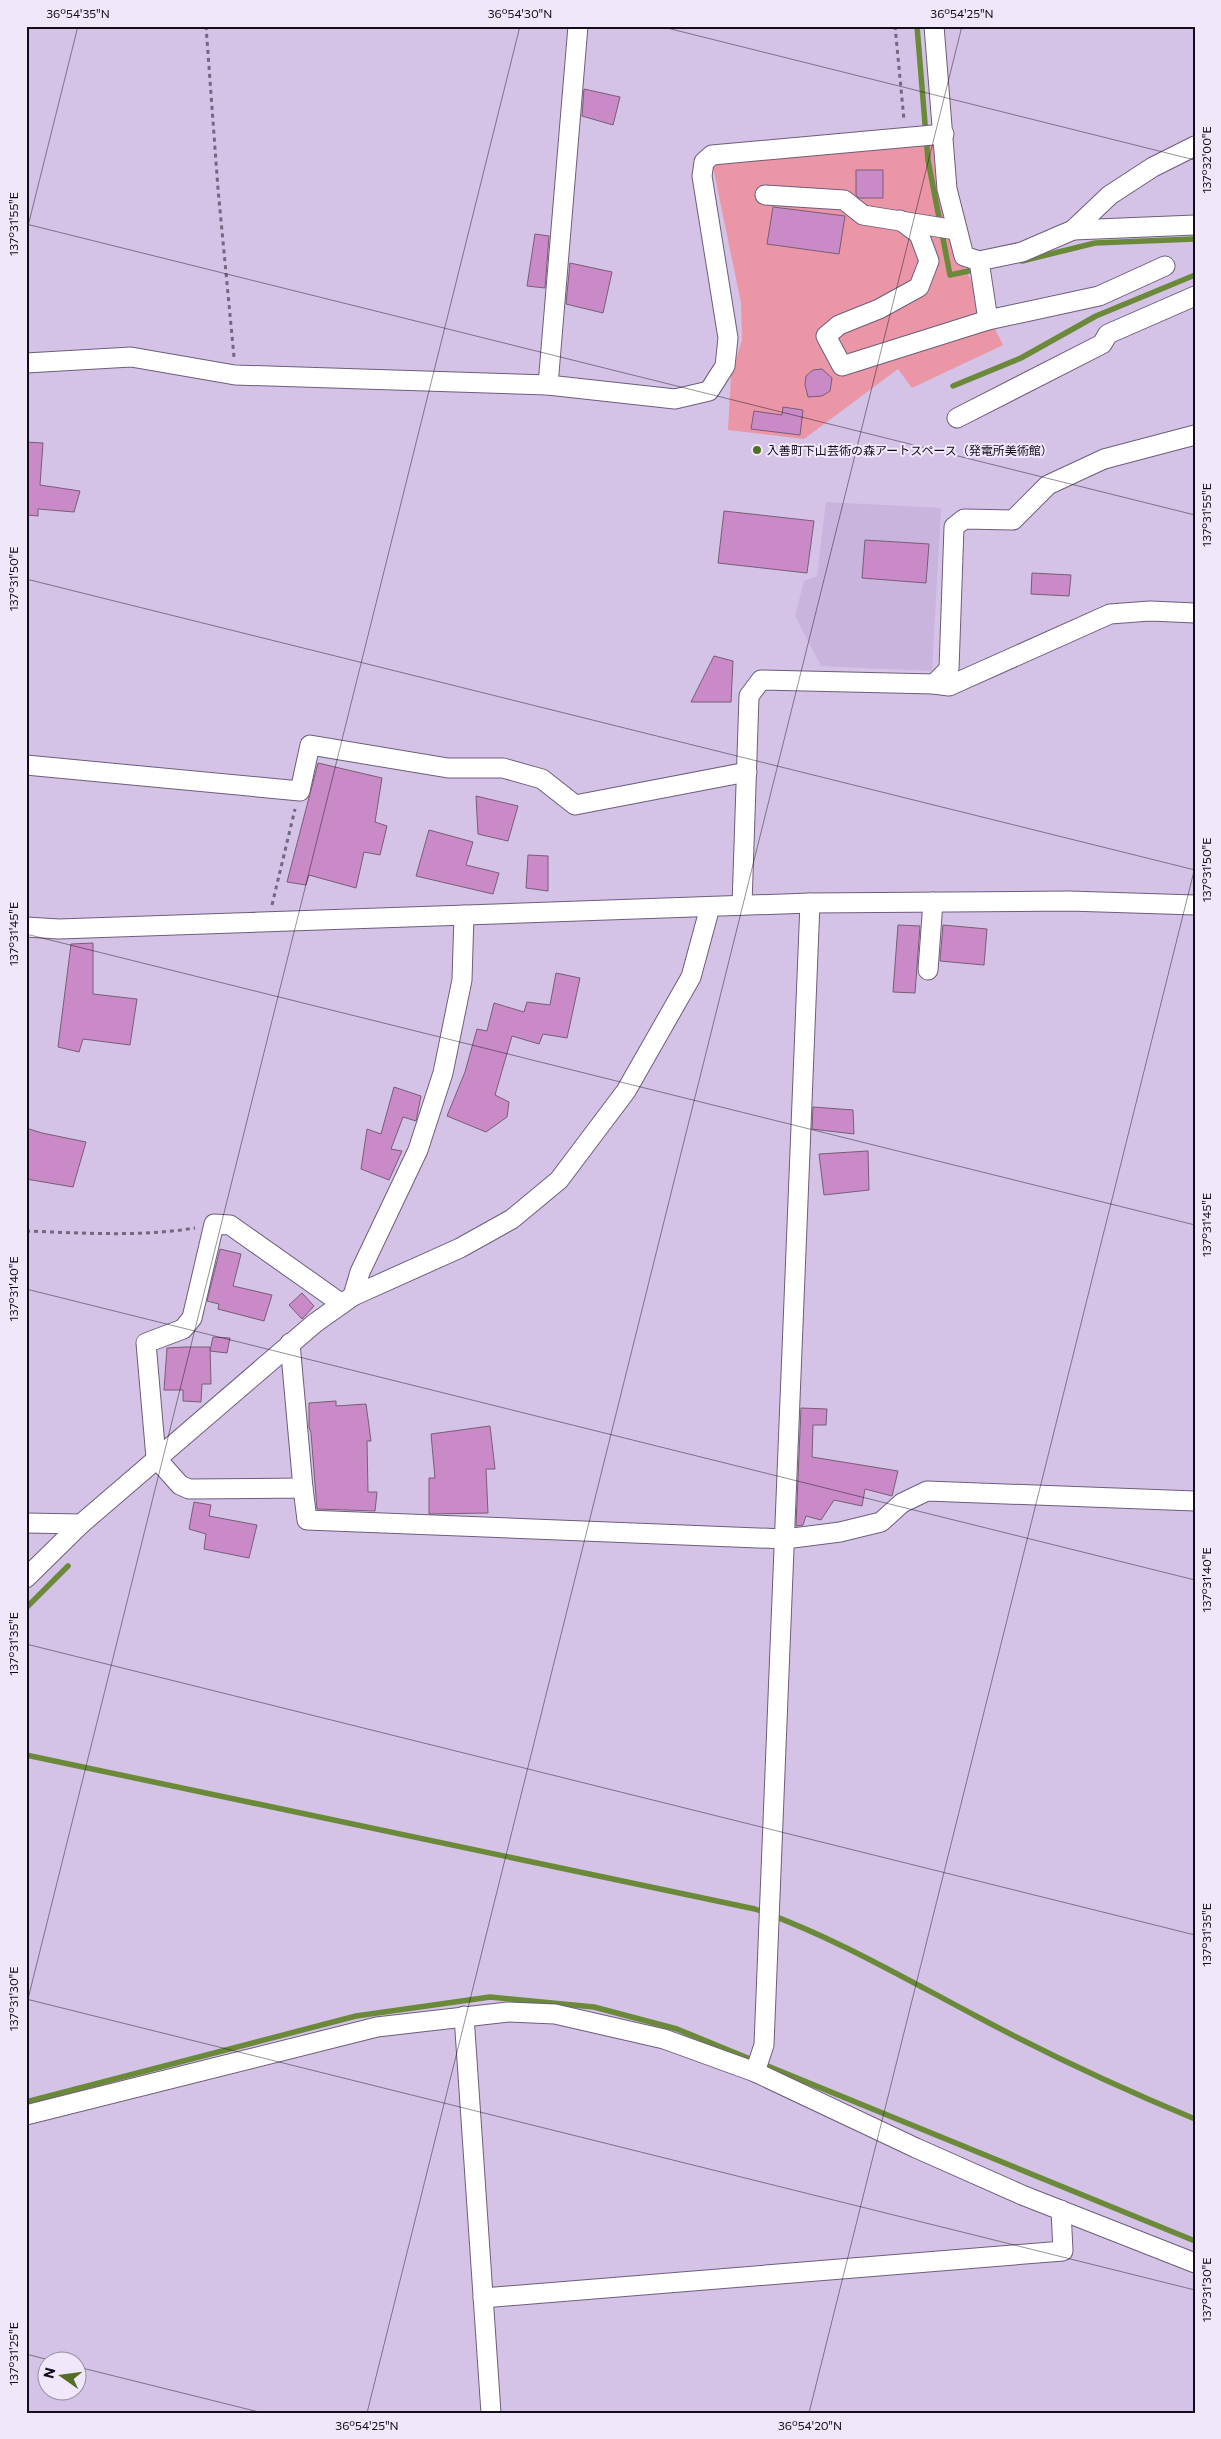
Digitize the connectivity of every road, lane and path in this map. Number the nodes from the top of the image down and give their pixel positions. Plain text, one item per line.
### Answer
1 (206, 26) edge
2 (578, 26) edge
3 (895, 26) edge
4 (934, 26) edge
5 (944, 134) junction
6 (906, 138) junction
7 (1195, 146) edge
8 (765, 195) dead end
9 (900, 220) junction
10 (1195, 225) edge
11 (956, 230) junction
12 (1073, 230) junction
13 (979, 261) junction
14 (1165, 266) dead end
15 (1195, 296) edge
16 (988, 320) junction
17 (26, 363) edge
18 (236, 375) junction
19 (548, 385) junction
20 (957, 418) dead end
21 (1195, 435) edge
22 (1195, 613) edge
23 (934, 684) junction
24 (26, 765) edge
25 (747, 772) junction
26 (300, 791) junction
27 (933, 902) junction
28 (810, 903) junction
29 (742, 905) junction
30 (1195, 905) edge
31 (710, 907) junction
32 (464, 916) junction
33 (268, 922) junction
34 (26, 928) edge
35 (928, 970) dead end
36 (214, 1224) junction
37 (26, 1231) edge
38 (347, 1300) junction
39 (290, 1342) junction
40 (156, 1458) junction
41 (303, 1488) junction
42 (1195, 1501) edge
43 (26, 1522) edge
44 (81, 1524) junction
45 (785, 1539) junction
46 (26, 1578) edge
47 (464, 2016) junction
48 (755, 2072) junction
49 (26, 2115) edge
50 (1061, 2210) junction
51 (1195, 2264) edge
52 (483, 2298) junction
53 (491, 2413) edge

1 - 18 path
2 - 19 street
3 - 6 path
4 - 5 street
5 - 6 street
5 - 11 street
6 - 19 street
7 - 12 street
8 - 9 street
9 - 11 street
9 - 16 street
10 - 12 street
11 - 13 street
12 - 13 street
13 - 16 street
14 - 16 street
15 - 20 street
17 - 18 street
18 - 19 street
21 - 23 street
22 - 23 street
23 - 25 street
24 - 26 street
25 - 26 street
25 - 29 street
26 - 33 path
27 - 28 street
27 - 30 street
27 - 35 street
28 - 29 street
28 - 45 street
29 - 31 street
31 - 32 street
31 - 38 street
32 - 33 street
32 - 38 street
33 - 34 street
36 - 37 path
36 - 38 street
36 - 40 street
38 - 39 street
39 - 40 street
39 - 41 street
40 - 41 street
40 - 44 street
41 - 45 street
42 - 45 street
43 - 44 street
44 - 46 street
45 - 48 street
47 - 48 street
47 - 49 street
47 - 52 street
48 - 50 street
50 - 51 street
50 - 52 street
52 - 53 street

